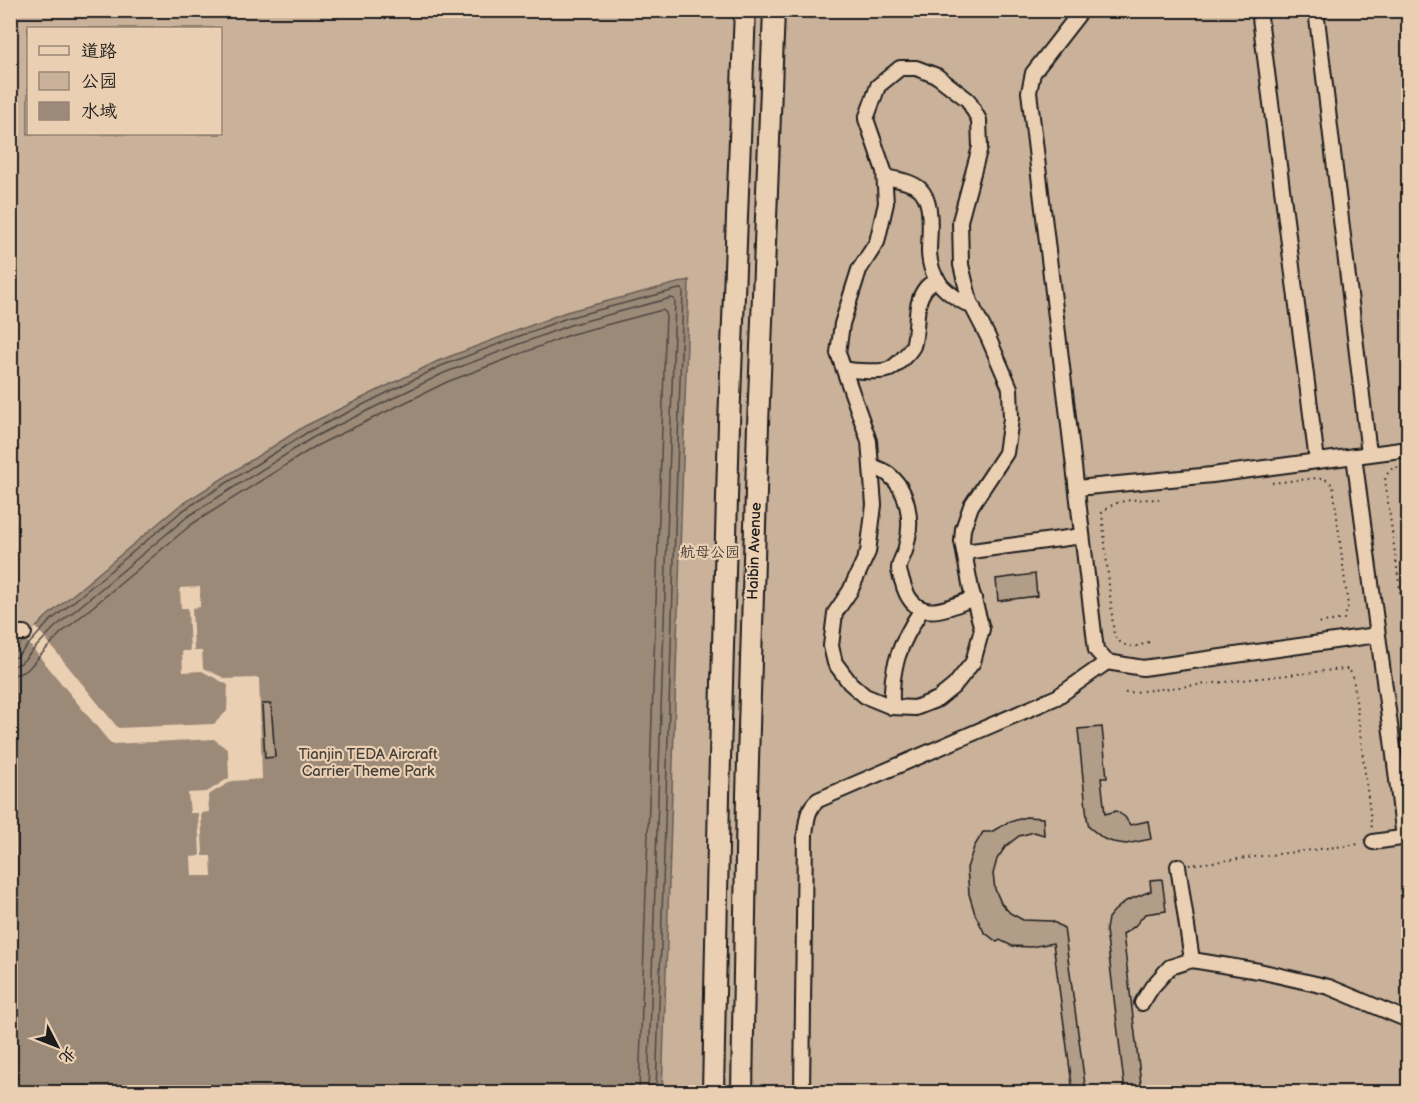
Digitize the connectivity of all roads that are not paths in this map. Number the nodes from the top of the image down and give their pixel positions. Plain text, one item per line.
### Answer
1 (745, 10) edge
2 (774, 10) edge
3 (1082, 10) edge
4 (1259, 10) edge
5 (1316, 10) edge
6 (885, 177) junction
7 (938, 280) junction
8 (973, 307) junction
9 (844, 369) junction
10 (1408, 449) edge
11 (1369, 454) junction
12 (1353, 456) junction
13 (1317, 461) junction
14 (871, 466) junction
15 (1077, 488) junction
16 (1083, 536) junction
17 (964, 552) junction
18 (974, 598) junction
19 (922, 609) junction
20 (1377, 635) junction
21 (1107, 662) junction
22 (892, 707) junction
23 (1406, 837) edge
24 (1373, 842) road end
25 (1178, 866) road end
26 (1192, 960) junction
27 (1142, 1003) dead end
28 (1408, 1020) edge
29 (713, 1092) edge
30 (742, 1092) edge
31 (802, 1092) edge

1 - 29 highway, Haibin Avenue
2 - 30 highway, Haibin Avenue
3 - 15 street
4 - 13 street
5 - 11 street
6 - 7 street
6 - 8 street
6 - 9 street
7 - 8 street
7 - 9 street
8 - 17 street
9 - 14 street
10 - 11 street
11 - 12 street
12 - 13 street
12 - 20 street
13 - 15 street
14 - 19 street
14 - 22 street
15 - 16 street
16 - 17 street
16 - 21 street
17 - 18 street
18 - 19 street
18 - 22 street
19 - 22 street
20 - 21 street
20 - 23 street
21 - 31 street
23 - 24 street
25 - 26 street
26 - 27 street
26 - 28 street

